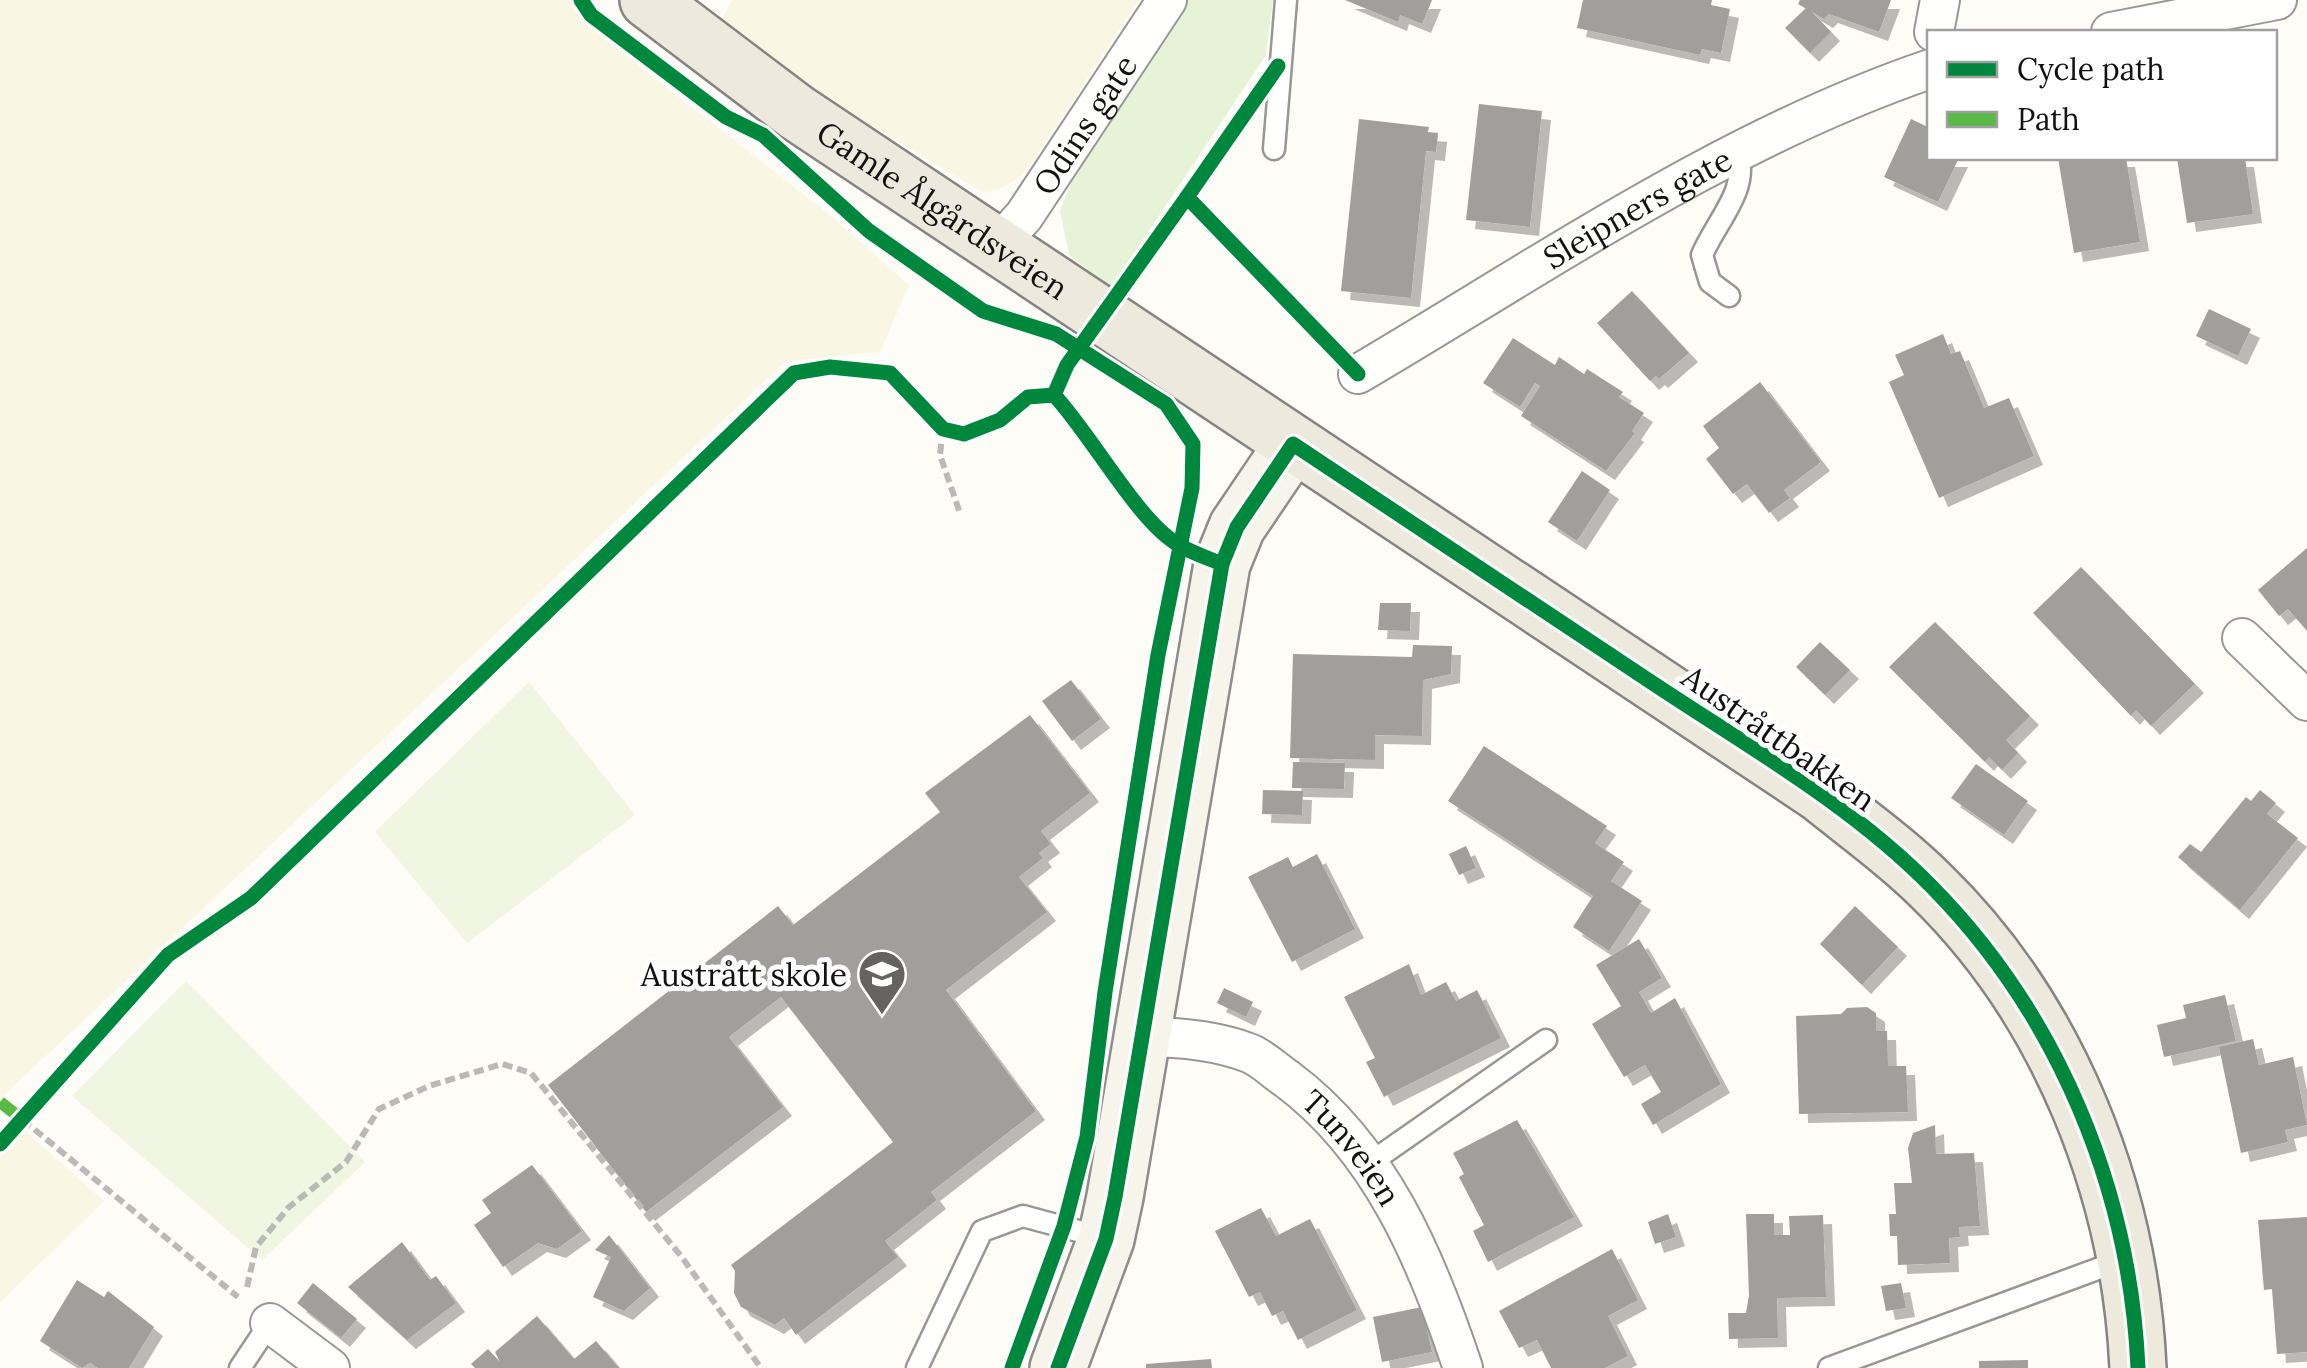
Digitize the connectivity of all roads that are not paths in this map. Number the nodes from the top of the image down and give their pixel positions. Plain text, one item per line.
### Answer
1 (1167, 0) edge
2 (1286, 0) edge
3 (1940, 0) edge
4 (2277, 0) edge
5 (673, 14) edge
6 (1934, 30) edge
7 (2121, 30) edge
8 (1927, 70) edge
9 (1274, 149) dead end
10 (1736, 151) junction
11 (997, 246) junction
12 (1728, 296) dead end
13 (1358, 374) dead end
14 (1293, 444) junction
15 (2242, 638) dead end
16 (2307, 701) edge
17 (1144, 1037) junction
18 (1546, 1040) dead end
19 (1367, 1165) junction
20 (1106, 1238) junction
21 (2127, 1259) junction
22 (270, 1323) joint
23 (240, 1368) edge
24 (330, 1368) edge
25 (917, 1368) edge
26 (1058, 1368) edge
27 (1463, 1368) edge
28 (1829, 1368) edge
29 (2138, 1368) edge

1 - 11 street, Odins gate
2 - 9 lane
3 - 6 street
4 - 7 street
5 - 11 main road, Gamle Ålgårdsveien
8 - 10 street, Sleipners gate
10 - 12 lane
10 - 13 street, Sleipners gate
11 - 14 main road, Gamle Ålgårdsveien
14 - 17 main road
14 - 21 main road, Austråttbakken
15 - 16 street
17 - 19 street, Tunveien
17 - 20 main road
18 - 19 lane
19 - 27 street, Tunveien
20 - 25 lane
20 - 26 main road
21 - 28 lane
21 - 29 main road, Austråttbakken
22 - 23 lane
22 - 24 street

